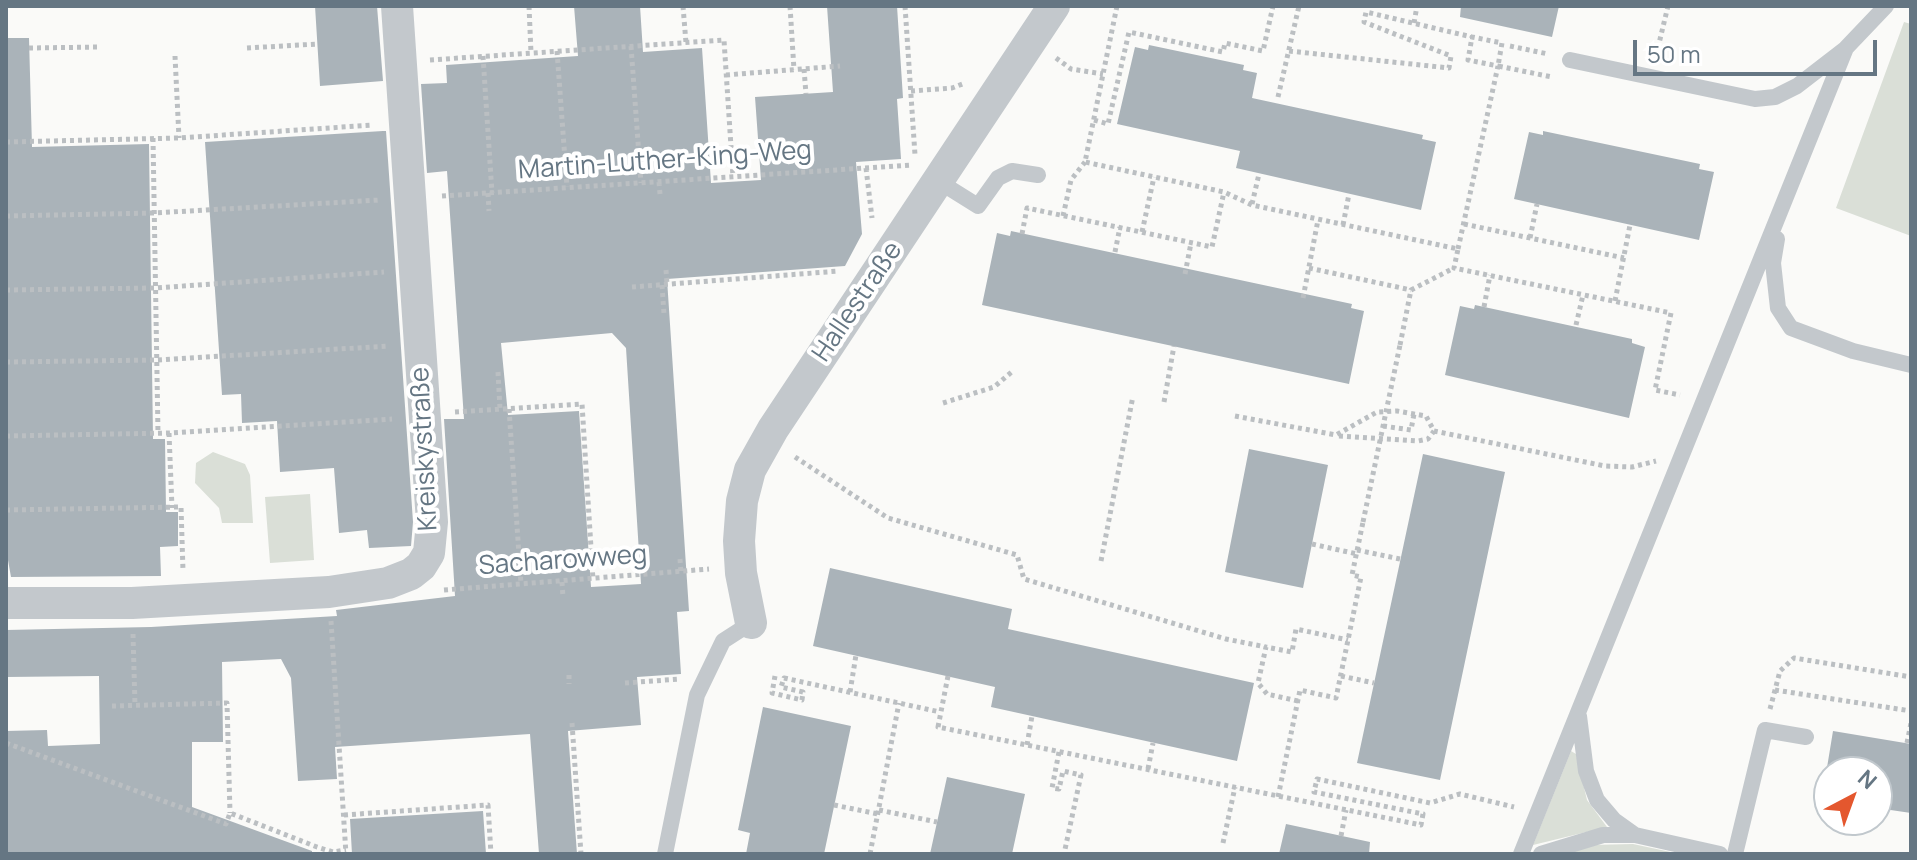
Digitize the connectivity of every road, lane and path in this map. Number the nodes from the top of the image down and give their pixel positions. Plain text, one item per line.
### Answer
1 (397, 6) edge
2 (529, 6) edge
3 (683, 6) edge
4 (790, 6) edge
5 (905, 6) edge
6 (1054, 6) edge
7 (1117, 6) edge
8 (1273, 6) edge
9 (1299, 6) edge
10 (1417, 6) edge
11 (1668, 6) edge
12 (1886, 6) edge
13 (1414, 23) junction
14 (1472, 37) junction
15 (686, 43) junction
16 (318, 44) dead end
17 (631, 46) junction
18 (1510, 46) dead end
19 (100, 47) dead end
20 (29, 48) dead end
21 (247, 48) dead end
22 (1846, 48) junction
23 (557, 51) junction
24 (1289, 51) junction
25 (531, 53) junction
26 (1048, 53) dead end
27 (175, 56) dead end
28 (483, 56) junction
29 (1570, 60) joint
30 (401, 62) junction
31 (840, 66) dead end
32 (804, 69) junction
33 (1497, 69) junction
34 (794, 70) junction
35 (1103, 74) junction
36 (726, 75) junction
37 (1652, 77) junction
38 (1555, 78) dead end
39 (966, 83) dead end
40 (911, 91) junction
41 (806, 94) dead end
42 (1278, 97) dead end
43 (1094, 120) junction
44 (405, 122) junction
45 (153, 138) junction
46 (179, 138) junction
47 (6, 142) edge
48 (1085, 162) junction
49 (866, 168) junction
50 (925, 171) junction
51 (1259, 174) dead end
52 (1038, 175) dead end
53 (733, 177) junction
54 (1154, 177) junction
55 (659, 182) junction
56 (641, 183) junction
57 (567, 187) junction
58 (1224, 192) junction
59 (490, 193) junction
60 (660, 194) dead end
61 (1349, 194) dead end
62 (410, 198) junction
63 (1537, 204) dead end
64 (1252, 205) junction
65 (489, 211) dead end
66 (154, 213) junction
67 (1781, 213) junction
68 (6, 216) edge
69 (1063, 216) junction
70 (872, 218) dead end
71 (1318, 220) junction
72 (1464, 224) junction
73 (1343, 225) junction
74 (1630, 225) dead end
75 (1120, 227) junction
76 (1142, 232) junction
77 (1022, 234) dead end
78 (1530, 238) junction
79 (1191, 243) junction
80 (1458, 249) junction
81 (1115, 252) dead end
82 (1624, 258) junction
83 (1309, 268) junction
84 (1454, 268) junction
85 (415, 269) junction
86 (666, 270) dead end
87 (855, 270) dead end
88 (1185, 274) dead end
89 (1490, 275) junction
90 (665, 284) junction
91 (632, 287) dead end
92 (155, 288) junction
93 (6, 290) edge
94 (1411, 290) junction
95 (1583, 295) junction
96 (1303, 298) dead end
97 (1615, 301) junction
98 (1484, 307) dead end
99 (664, 314) dead end
100 (1576, 325) dead end
101 (420, 344) junction
102 (1174, 346) dead end
103 (157, 360) junction
104 (6, 362) edge
105 (1911, 365) edge
106 (1014, 370) dead end
107 (498, 372) dead end
108 (1133, 396) dead end
109 (1704, 401) junction
110 (1164, 402) dead end
111 (943, 403) dead end
112 (500, 409) junction
113 (509, 409) junction
114 (1414, 414) junction
115 (424, 415) junction
116 (1235, 416) dead end
117 (1383, 426) junction
118 (1434, 431) junction
119 (158, 433) junction
120 (169, 433) junction
121 (1336, 435) junction
122 (6, 436) edge
123 (1686, 447) junction
124 (789, 456) dead end
125 (172, 508) junction
126 (6, 510) edge
127 (1312, 544) dead end
128 (1357, 552) junction
129 (680, 559) dead end
130 (1400, 559) dead end
131 (1101, 561) dead end
132 (721, 567) dead end
133 (681, 573) junction
134 (411, 574) junction
135 (593, 580) junction
136 (562, 582) junction
137 (521, 584) junction
138 (329, 592) junction
139 (563, 598) dead end
140 (183, 600) junction
141 (6, 603) edge
142 (132, 603) junction
143 (751, 623) joint
144 (1348, 640) junction
145 (1266, 647) junction
146 (856, 655) dead end
147 (569, 675) dead end
148 (775, 676) dead end
149 (948, 676) dead end
150 (1341, 676) junction
151 (1911, 677) edge
152 (625, 683) dead end
153 (703, 683) junction
154 (1374, 683) dead end
155 (569, 684) dead end
156 (1775, 690) junction
157 (850, 692) junction
158 (1298, 701) junction
159 (899, 703) junction
160 (135, 705) junction
161 (112, 706) dead end
162 (1579, 711) junction
163 (1911, 711) edge
164 (940, 712) junction
165 (1032, 716) dead end
166 (572, 723) dead end
167 (1911, 723) edge
168 (1765, 730) junction
169 (1806, 737) dead end
170 (6, 743) edge
171 (1153, 743) dead end
172 (1907, 743) dead end
173 (1027, 745) junction
174 (1059, 752) junction
175 (1148, 769) junction
176 (1235, 787) junction
177 (1278, 797) junction
178 (834, 805) dead end
179 (1346, 810) junction
180 (878, 812) junction
181 (230, 813) junction
182 (1538, 813) junction
183 (344, 815) junction
184 (937, 822) dead end
185 (1635, 835) junction
186 (1341, 836) dead end
187 (1223, 843) dead end
188 (346, 852) edge
189 (491, 854) edge
190 (581, 854) edge
191 (665, 854) edge
192 (870, 854) edge
193 (1064, 854) edge
194 (1521, 854) edge
195 (1541, 854) edge
196 (1720, 854) edge
197 (1735, 854) edge

1 - 30 street, Kreiskystraße
2 - 25 path
3 - 15 path
4 - 34 path
5 - 40 path
6 - 50 street, Hallestraße
7 - 35 path
8 - 43 path
9 - 24 path
10 - 13 path
11 - 37 path
12 - 22 lane
13 - 14 path
13 - 24 path
14 - 33 path
14 - 33 path
15 - 17 path
15 - 36 path
16 - 21 path
17 - 23 path
17 - 56 path
18 - 29 path
19 - 20 path
22 - 37 lane
22 - 67 lane
23 - 25 path
23 - 57 path
24 - 42 path
25 - 28 path
26 - 35 path
27 - 46 path
28 - 30 path
28 - 59 path
29 - 37 lane
30 - 44 street, Kreiskystraße
31 - 32 path
32 - 34 path
32 - 41 path
33 - 38 path
33 - 72 path
34 - 36 path
35 - 43 path
36 - 53 path
39 - 40 path
40 - 50 path
43 - 48 path
44 - 46 path
44 - 62 street, Kreiskystraße
45 - 46 path
45 - 47 path
45 - 66 path
48 - 54 path
48 - 69 path
49 - 50 path, Martin-Luther-King-Weg
49 - 53 path, Martin-Luther-King-Weg
49 - 70 path
50 - 52 lane
50 - 143 street, Hallestraße
51 - 64 path
53 - 55 path, Martin-Luther-King-Weg
54 - 58 path
54 - 76 path
55 - 56 path, Martin-Luther-King-Weg
55 - 60 path
56 - 57 path, Martin-Luther-King-Weg
57 - 59 path, Martin-Luther-King-Weg
58 - 64 path
58 - 79 path
59 - 62 path, Martin-Luther-King-Weg
59 - 65 path
61 - 73 path
62 - 66 path, Martin-Luther-King-Weg
62 - 85 street, Kreiskystraße
63 - 78 path
64 - 71 path
66 - 68 path, Martin-Luther-King-Weg
66 - 92 path
67 - 105 lane
67 - 109 lane
69 - 75 path
69 - 77 path
71 - 73 path
71 - 83 path
72 - 78 path
72 - 80 path
73 - 80 path
74 - 82 path
75 - 76 path
75 - 81 path
76 - 79 path
78 - 82 path
79 - 88 path
80 - 84 path
82 - 97 path
83 - 94 path
83 - 96 path
84 - 89 path
84 - 94 path
85 - 92 path
85 - 101 street, Kreiskystraße
86 - 90 path
87 - 90 path
89 - 95 path
89 - 98 path
90 - 91 path
90 - 99 path
92 - 93 path
92 - 103 path
94 - 117 path, bridge
95 - 97 path
95 - 100 path
97 - 109 path
101 - 103 path
101 - 115 street, Kreiskystraße
102 - 110 path
103 - 104 path
103 - 119 path
106 - 111 path
107 - 112 path
108 - 131 path
109 - 123 lane
112 - 113 path
112 - 115 path
113 - 135 path
113 - 137 path
114 - 117 path
114 - 118 path
114 - 121 path
115 - 120 path
115 - 134 street, Kreiskystraße
116 - 121 path
117 - 128 path, bridge
118 - 121 path
118 - 123 path
119 - 120 path
119 - 122 path
120 - 125 path
123 - 162 lane
124 - 145 path
125 - 126 path
125 - 140 path
127 - 128 path
128 - 130 path
128 - 144 path
129 - 133 path
132 - 133 path, Sacharowweg
133 - 135 path, Sacharowweg
134 - 137 path, Sacharowweg
134 - 138 street
135 - 136 path, Sacharowweg
136 - 137 path, Sacharowweg
136 - 139 path
138 - 140 street
138 - 183 path
140 - 142 street
141 - 142 street
142 - 160 path
143 - 153 lane
144 - 145 path
144 - 150 path
145 - 158 path
146 - 157 path
147 - 155 path
148 - 157 path
149 - 164 path
150 - 154 path
150 - 158 path
151 - 156 path
152 - 153 path
153 - 191 lane
156 - 163 path
156 - 168 path
157 - 159 path
158 - 177 path
159 - 164 path
159 - 180 path
160 - 161 path
160 - 181 path
162 - 182 lane
162 - 185 lane
164 - 173 path
165 - 173 path
166 - 190 path
167 - 172 path
168 - 169 lane
168 - 197 lane
170 - 181 path
171 - 175 path
173 - 174 path
174 - 175 path
174 - 193 path
175 - 176 path
176 - 177 path
176 - 187 path
177 - 179 path
178 - 180 path
179 - 182 path
179 - 186 path
180 - 184 path
180 - 192 path
181 - 188 path
182 - 194 lane
183 - 188 path
183 - 189 path
185 - 195 lane
185 - 196 lane

